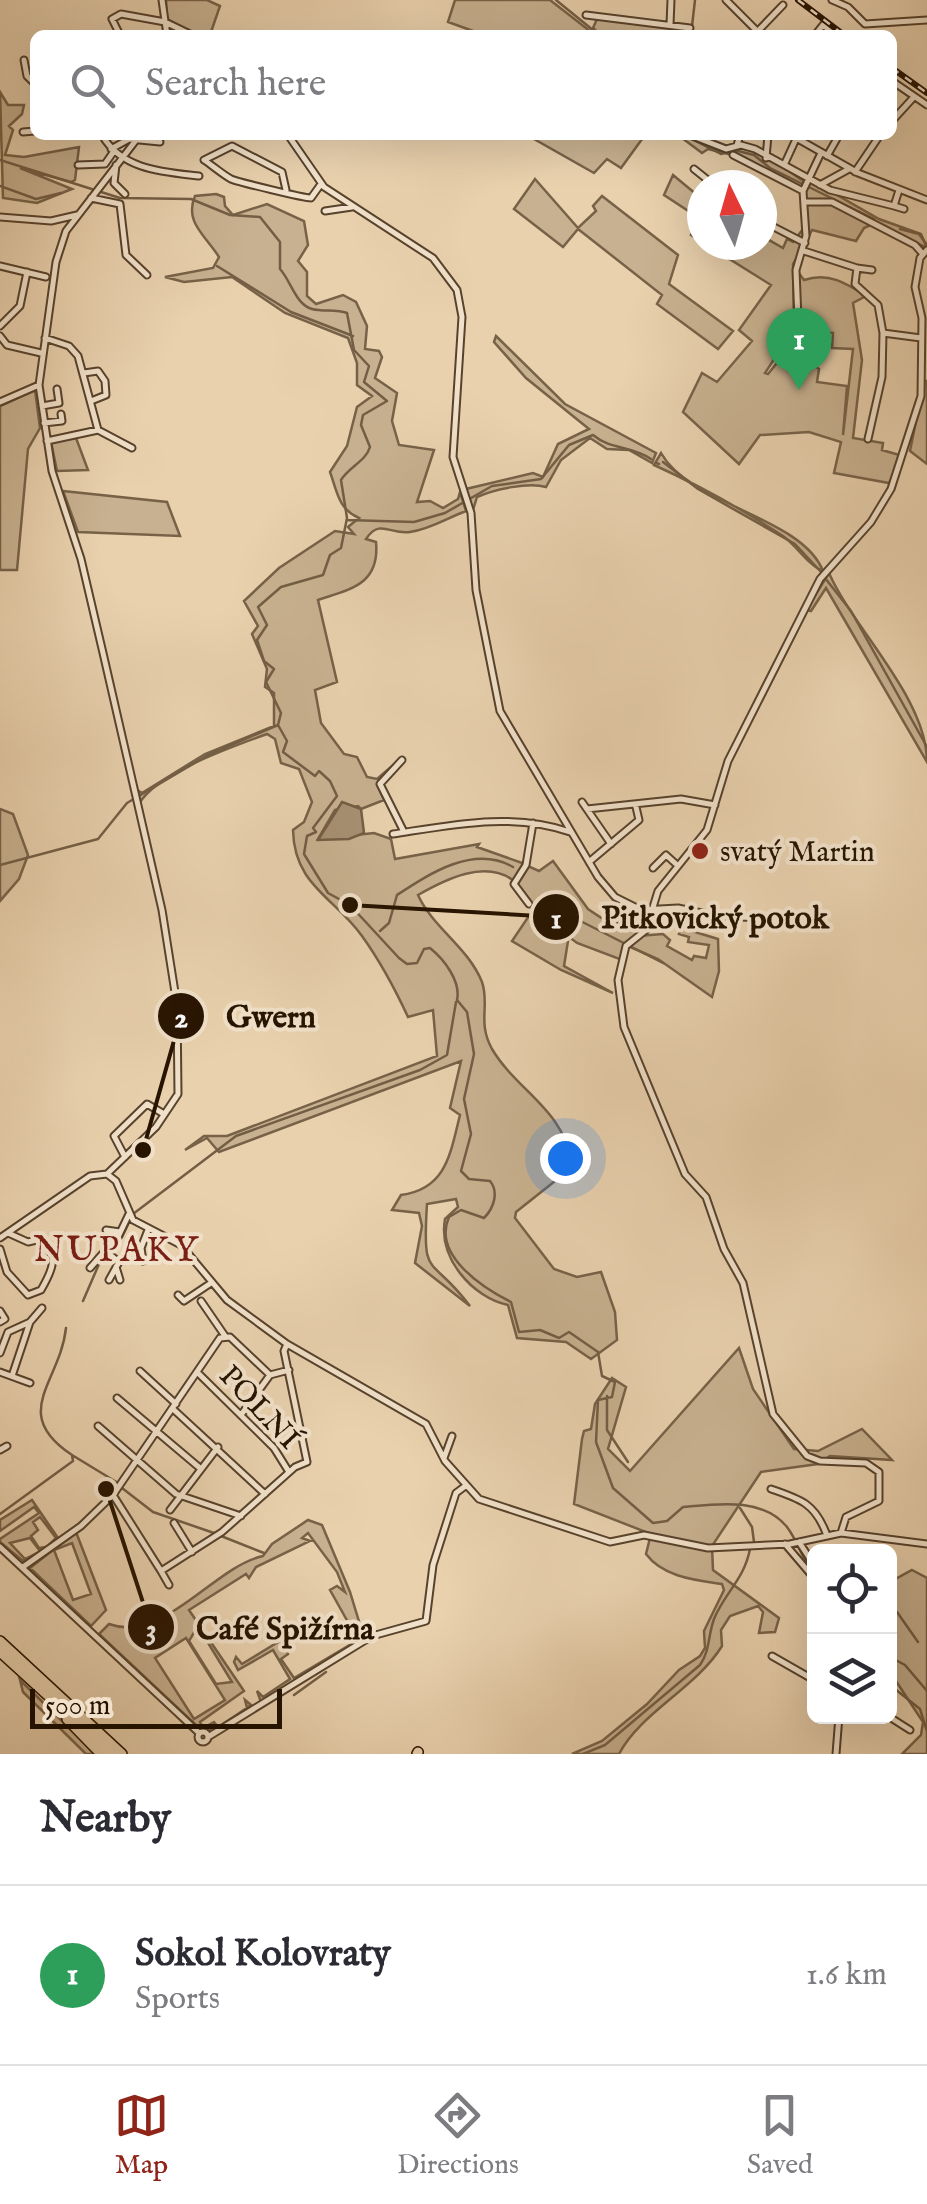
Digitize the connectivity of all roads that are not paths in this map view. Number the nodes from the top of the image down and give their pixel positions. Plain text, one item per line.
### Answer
1 (162, 0) edge
2 (671, 0) edge
3 (726, 0) edge
4 (832, 0) edge
5 (850, 4) edge
6 (783, 6) dead end
7 (927, 20) edge
8 (165, 22) junction
9 (594, 22) dead end
10 (670, 25) junction
11 (690, 28) dead end
12 (117, 30) edge
13 (166, 30) edge
14 (182, 30) edge
15 (756, 30) edge
16 (762, 30) edge
17 (24, 60) dead end
18 (30, 79) edge
19 (897, 85) edge
20 (914, 96) junction
21 (927, 105) edge
22 (897, 115) edge
23 (30, 131) edge
24 (23, 132) dead end
25 (105, 140) edge
26 (132, 140) edge
27 (136, 140) edge
28 (151, 140) edge
29 (291, 140) edge
30 (703, 140) edge
31 (738, 140) edge
32 (768, 140) edge
33 (793, 140) edge
34 (799, 140) edge
35 (835, 140) edge
36 (876, 140) edge
37 (160, 142) dead end
38 (737, 145) junction
39 (112, 150) junction
40 (733, 154) dead end
41 (824, 154) junction
42 (122, 157) junction
43 (766, 158) junction
44 (785, 164) junction
45 (116, 165) junction
46 (78, 166) dead end
47 (852, 170) junction
48 (199, 176) dead end
49 (321, 184) junction
50 (806, 184) junction
51 (820, 186) junction
52 (286, 190) junction
53 (899, 190) junction
54 (93, 194) junction
55 (124, 194) dead end
56 (927, 200) edge
57 (805, 202) junction
58 (894, 206) junction
59 (352, 208) junction
60 (904, 209) dead end
61 (325, 210) dead end
62 (77, 214) junction
63 (0, 217) edge
64 (777, 230) edge
65 (804, 247) junction
66 (924, 251) edge
67 (0, 266) edge
68 (856, 268) junction
69 (872, 270) dead end
70 (27, 272) junction
71 (147, 275) dead end
72 (46, 277) dead end
73 (0, 326) edge
74 (882, 333) junction
75 (0, 336) edge
76 (45, 338) junction
77 (921, 338) junction
78 (41, 354) junction
79 (814, 360) dead end
80 (84, 374) junction
81 (39, 384) junction
82 (57, 388) dead end
83 (91, 400) junction
84 (0, 402) edge
85 (42, 406) junction
86 (61, 414) dead end
87 (44, 424) junction
88 (98, 430) junction
89 (868, 440) dead end
90 (46, 441) junction
91 (132, 448) dead end
92 (402, 760) dead end
93 (715, 805) junction
94 (636, 807) junction
95 (533, 823) junction
96 (404, 832) junction
97 (570, 832) junction
98 (393, 834) dead end
99 (610, 844) junction
100 (589, 862) junction
101 (676, 864) junction
102 (654, 868) dead end
103 (529, 904) dead end
104 (650, 911) junction
105 (808, 920) dead end
106 (164, 1114) junction
107 (124, 1156) junction
108 (107, 1174) junction
109 (130, 1217) junction
110 (106, 1230) dead end
111 (148, 1230) junction
112 (120, 1232) junction
113 (8, 1233) junction
114 (0, 1238) edge
115 (141, 1248) junction
116 (0, 1249) edge
117 (107, 1253) junction
118 (144, 1262) dead end
119 (117, 1264) junction
120 (90, 1268) dead end
121 (109, 1280) dead end
122 (120, 1280) dead end
123 (211, 1283) junction
124 (178, 1295) dead end
125 (201, 1301) dead end
126 (42, 1308) dead end
127 (0, 1311) edge
128 (0, 1322) edge
129 (30, 1322) junction
130 (224, 1336) junction
131 (290, 1346) junction
132 (0, 1353) edge
133 (290, 1370) junction
134 (140, 1371) dead end
135 (0, 1372) edge
136 (197, 1372) junction
137 (12, 1376) junction
138 (270, 1376) junction
139 (30, 1383) dead end
140 (117, 1398) dead end
141 (175, 1407) junction
142 (241, 1416) junction
143 (98, 1426) dead end
144 (158, 1432) junction
145 (452, 1436) dead end
146 (7, 1446) dead end
147 (218, 1447) junction
148 (0, 1450) edge
149 (136, 1459) junction
150 (445, 1461) junction
151 (201, 1470) junction
152 (288, 1472) junction
153 (464, 1486) junction
154 (771, 1489) dead end
155 (266, 1494) junction
156 (113, 1495) junction
157 (182, 1495) junction
158 (170, 1510) dead end
159 (241, 1516) junction
160 (174, 1523) dead end
161 (823, 1533) junction
162 (840, 1534) junction
163 (793, 1543) junction
164 (927, 1544) edge
165 (0, 1546) edge
166 (192, 1552) junction
167 (807, 1558) edge
168 (807, 1566) edge
169 (22, 1567) junction
170 (161, 1571) junction
171 (169, 1585) dead end
172 (0, 1641) edge
173 (0, 1652) edge
174 (772, 1656) dead end
175 (807, 1676) edge
176 (43, 1689) junction
177 (897, 1722) edge
178 (838, 1724) edge
179 (910, 1730) dead end
180 (100, 1754) edge
181 (112, 1754) edge
182 (122, 1754) edge
183 (836, 1754) edge

1 - 8 street
2 - 10 street
3 - 15 street
4 - 5 street
5 - 7 street
6 - 16 street
8 - 12 street
8 - 13 street
8 - 14 street
9 - 10 street
10 - 11 street
17 - 18 street
19 - 20 street
20 - 21 street
20 - 22 street
23 - 24 street
25 - 39 street
26 - 39 street
27 - 42 street
28 - 37 street
29 - 49 street
30 - 38 street
31 - 38 street
32 - 43 street
33 - 44 street
34 - 41 street
35 - 41 street
36 - 47 street
38 - 43 street
39 - 42 street
39 - 46 street
40 - 50 street
41 - 47 street
41 - 50 street
42 - 45 street
42 - 48 street
43 - 44 street
44 - 50 street
45 - 54 street
45 - 55 street
47 - 51 street
47 - 53 street
49 - 52 street
49 - 59 street
50 - 51 street
50 - 57 street
51 - 58 street
52 - 52 street
53 - 56 street
53 - 58 street
54 - 62 street
54 - 71 street
57 - 65 street
57 - 66 street
58 - 60 street
59 - 61 street
59 - 97 street
62 - 63 street
62 - 76 street
64 - 65 street
65 - 68 street
65 - 79 street
66 - 77 street
67 - 70 street
68 - 69 street
68 - 74 street
70 - 72 street
70 - 73 street
74 - 77 street
74 - 89 street
75 - 78 street
76 - 78 street
76 - 80 street
77 - 93 street
78 - 81 street
80 - 83 street
80 - 83 street
81 - 84 street
81 - 85 street
82 - 85 street
83 - 88 street
85 - 87 street
86 - 87 street
87 - 90 street
88 - 90 street
88 - 91 street
90 - 106 street
92 - 96 street
93 - 94 street
93 - 101 street
94 - 99 street
94 - 99 street
95 - 96 street
95 - 97 street
95 - 103 street
96 - 98 street
97 - 100 street
99 - 100 street
100 - 104 street
101 - 102 street
101 - 104 street
104 - 105 street
104 - 162 street
106 - 107 street
106 - 107 street
107 - 108 street
108 - 109 street
108 - 113 street
109 - 111 street
109 - 112 street
110 - 112 street
111 - 115 street
111 - 123 street
112 - 117 street
113 - 114 street
113 - 116 street
115 - 118 street
115 - 119 street
117 - 119 street
117 - 120 street
119 - 121 street
119 - 122 street
123 - 124 street
123 - 131 street
125 - 130 street
126 - 129 street
127 - 128 street
129 - 132 street
129 - 137 street
130 - 136 street
130 - 138 street
131 - 133 street
131 - 150 street
133 - 138 street
133 - 152 street
134 - 141 street
135 - 137 street
136 - 141 street
136 - 142 street, POLNÍ
137 - 139 street
138 - 142 street
140 - 144 street
141 - 144 street
141 - 147 street
142 - 152 street, POLNÍ
143 - 149 street
144 - 149 street
144 - 151 street
145 - 150 street
146 - 148 street
147 - 151 street
147 - 155 street
149 - 156 street
149 - 157 street
150 - 153 street
151 - 157 street
152 - 155 street
153 - 163 street
153 - 169 street
154 - 161 street
155 - 159 street
156 - 169 street
156 - 170 street
157 - 158 street
157 - 159 street
159 - 166 street
160 - 166 street
161 - 162 street
161 - 163 street
162 - 164 street
163 - 167 street
163 - 168 street
165 - 169 street
166 - 170 street
170 - 171 street
172 - 182 highway
173 - 176 highway
174 - 175 street
176 - 180 highway
176 - 181 highway
177 - 179 street
178 - 183 street

